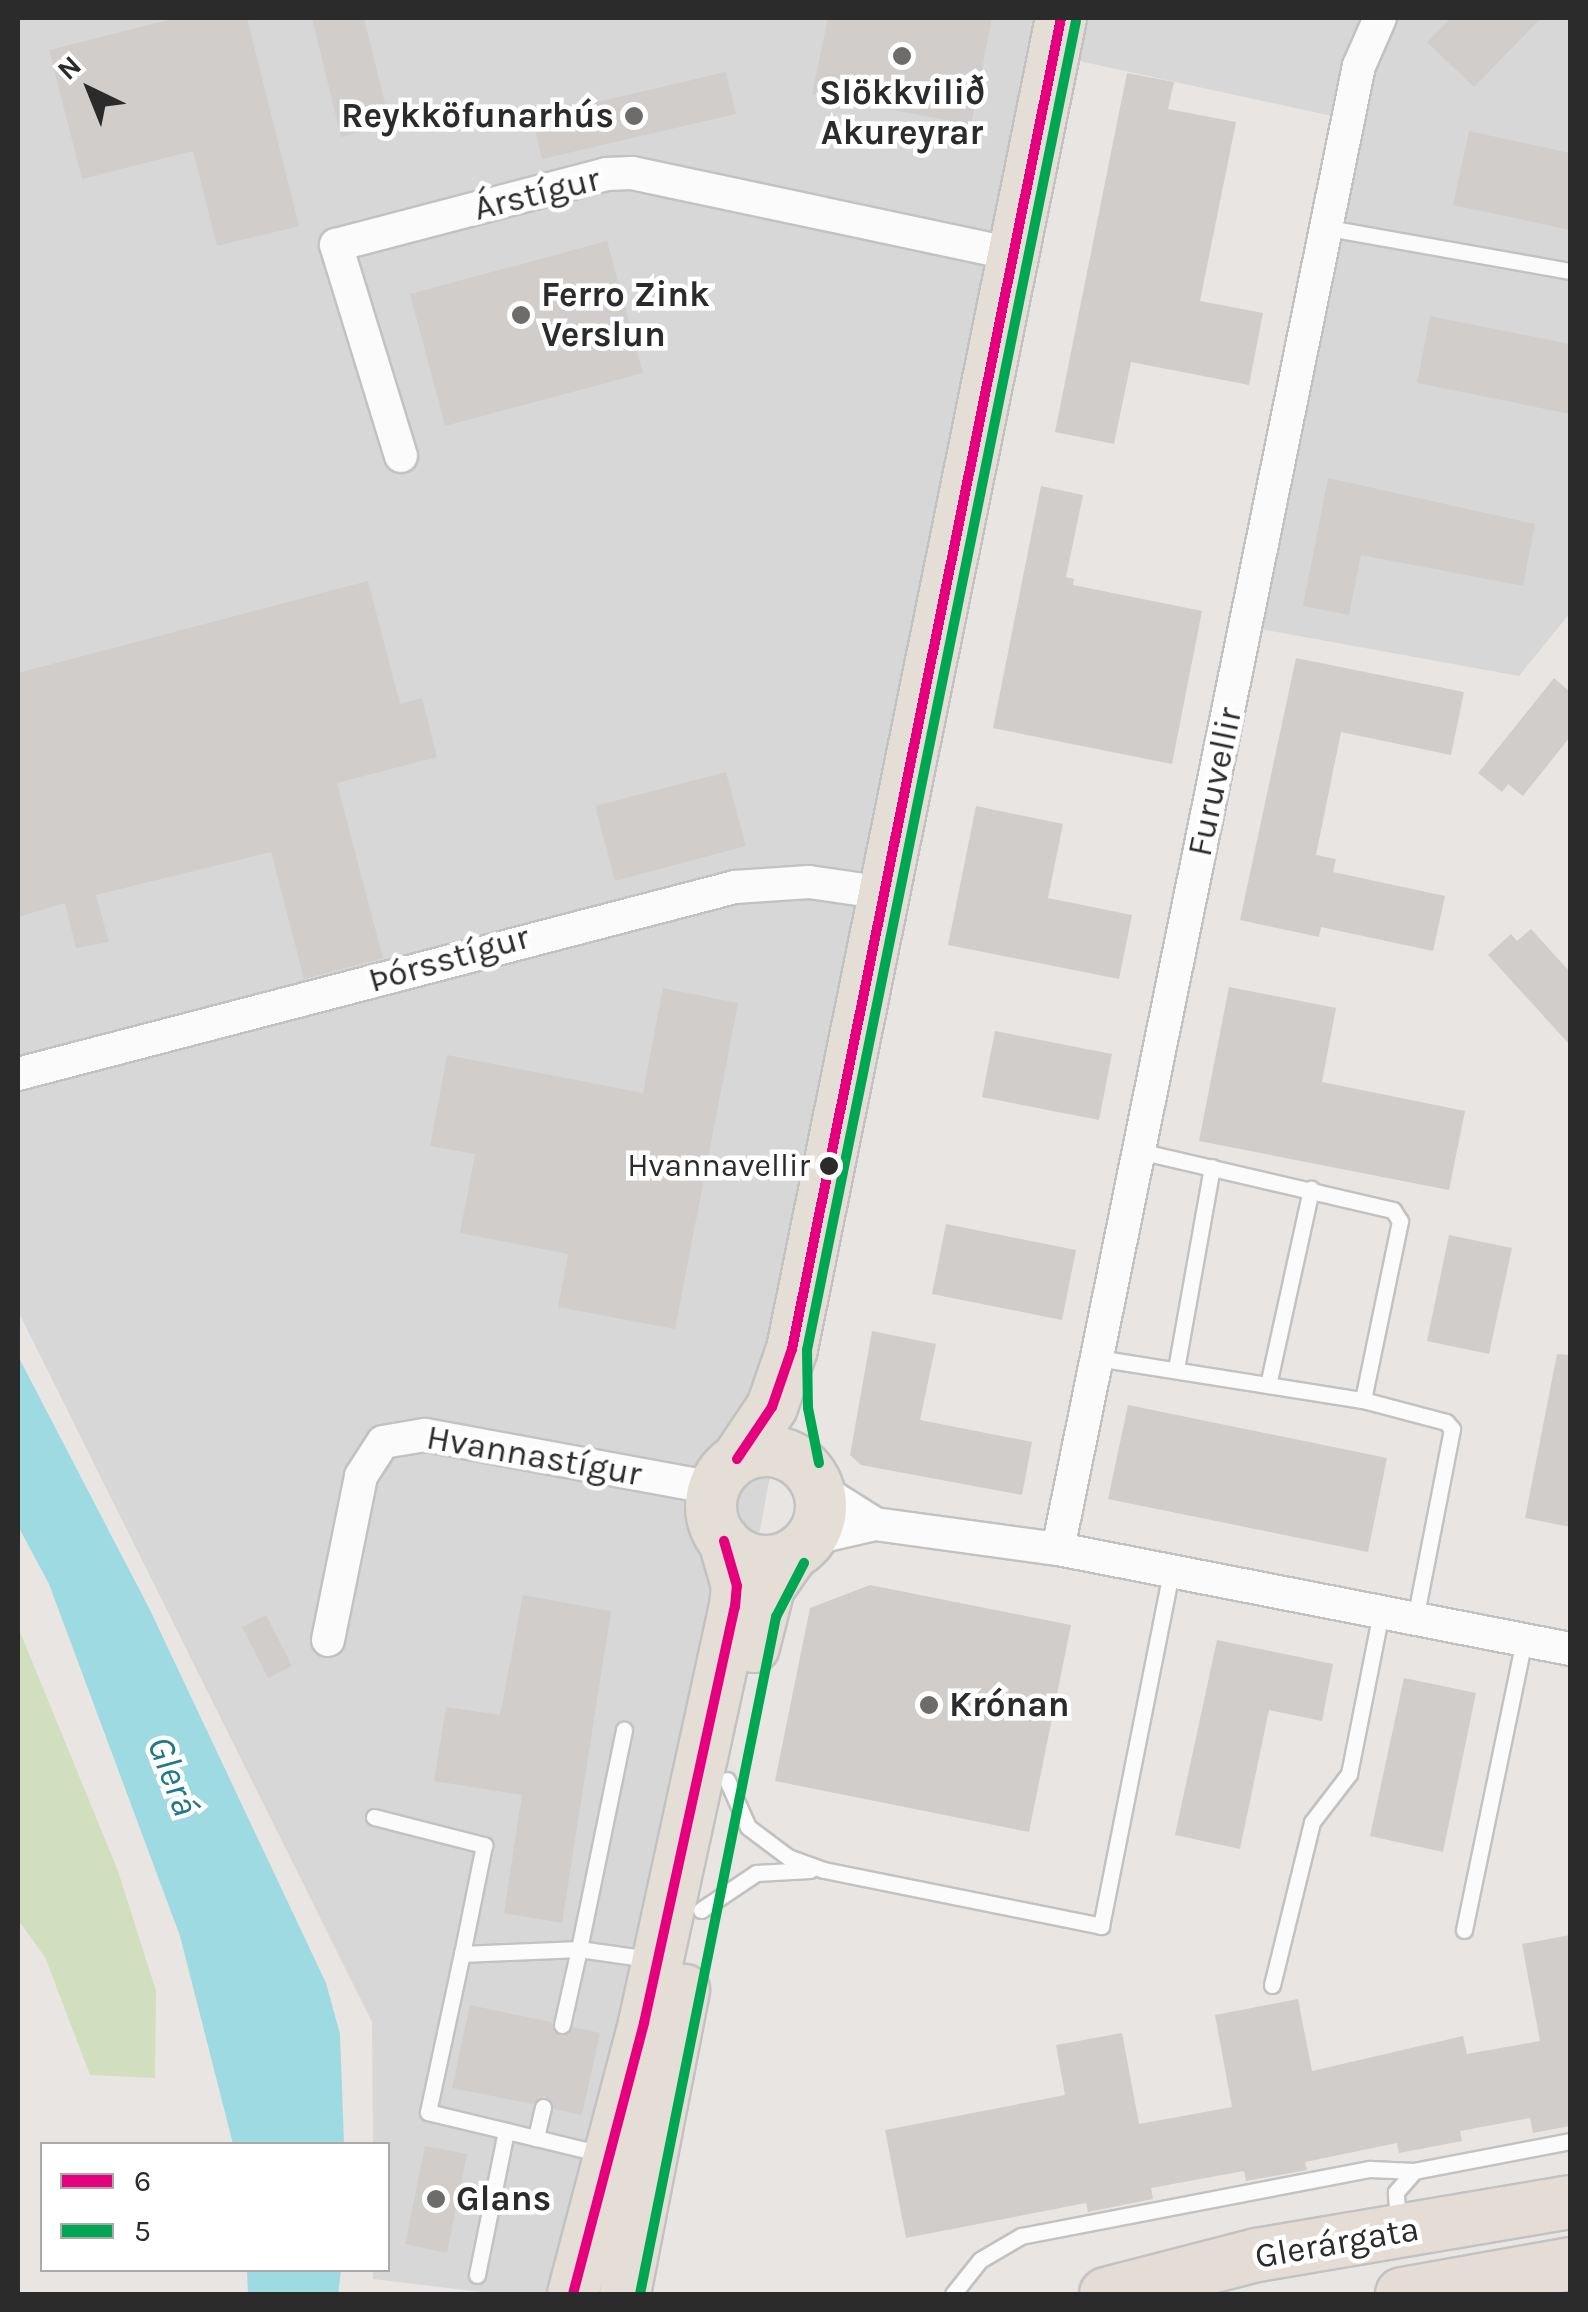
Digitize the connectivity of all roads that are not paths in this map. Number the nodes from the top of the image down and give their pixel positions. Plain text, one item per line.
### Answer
1 (1061, 18) edge
2 (1380, 18) edge
3 (1328, 228) junction
4 (1014, 254) junction
5 (1570, 272) edge
6 (401, 456) dead end
7 (885, 893) junction
8 (18, 1074) edge
9 (1140, 1150) junction
10 (1212, 1167) junction
11 (1311, 1189) junction
12 (792, 1350) junction
13 (1097, 1358) junction
14 (1176, 1370) junction
15 (1268, 1385) junction
16 (1363, 1400) junction
17 (725, 1473) junction
18 (811, 1477) junction
19 (875, 1524) junction
20 (724, 1542) junction
21 (801, 1548) junction
22 (1058, 1549) junction
23 (1172, 1571) junction
24 (1381, 1612) junction
25 (1415, 1619) junction
26 (328, 1640) dead end
27 (1524, 1640) junction
28 (1570, 1649) edge
29 (624, 1730) dead end
30 (727, 1780) junction
31 (374, 1817) dead end
32 (824, 1870) junction
33 (700, 1910) junction
34 (1464, 1930) dead end
35 (579, 1949) junction
36 (462, 1954) junction
37 (658, 1960) junction
38 (1272, 1985) dead end
39 (562, 2025) dead end
40 (543, 2107) dead end
41 (506, 2131) junction
42 (536, 2138) junction
43 (1570, 2141) edge
44 (606, 2155) junction
45 (1414, 2172) junction
46 (1570, 2202) edge
47 (1399, 2232) junction
48 (1570, 2264) edge
49 (476, 2275) dead end
50 (1570, 2282) edge
51 (573, 2294) edge
52 (625, 2294) edge
53 (953, 2294) edge
54 (1106, 2294) edge
55 (1402, 2294) edge
56 (1551, 2294) edge

1 - 4 main road
2 - 3 street, Furuvellir
3 - 5 lane
3 - 9 street, Furuvellir
4 - 6 street, Árstígur
4 - 7 main road
7 - 8 street, Þórsstígur
7 - 12 main road
9 - 10 lane
9 - 13 street, Furuvellir
10 - 11 lane
10 - 14 lane
11 - 15 lane
11 - 16 lane
12 - 17 main road
12 - 18 main road
13 - 14 lane
13 - 22 street, Furuvellir
14 - 15 lane
15 - 16 lane
16 - 25 lane
17 - 18 main road
17 - 20 main road
17 - 26 street, Hvannastígur
18 - 19 street
18 - 21 main road
19 - 21 street
19 - 22 street
20 - 21 main road
20 - 37 main road
21 - 30 main road
22 - 23 street
23 - 24 street
23 - 32 lane
24 - 25 street
24 - 38 lane
25 - 27 street
27 - 28 street
27 - 34 lane
29 - 35 lane
30 - 32 lane
30 - 33 main road
31 - 36 lane
32 - 33 lane
33 - 52 main road
35 - 36 lane
35 - 37 lane
35 - 39 lane
36 - 41 lane
37 - 44 main road
40 - 42 lane
41 - 42 lane
41 - 49 lane
42 - 44 lane
43 - 45 lane
44 - 51 main road
45 - 47 lane
45 - 53 lane
46 - 47 highway, Glerárgata
47 - 54 highway, Glerárgata
48 - 55 highway, Glerárgata
50 - 56 highway

